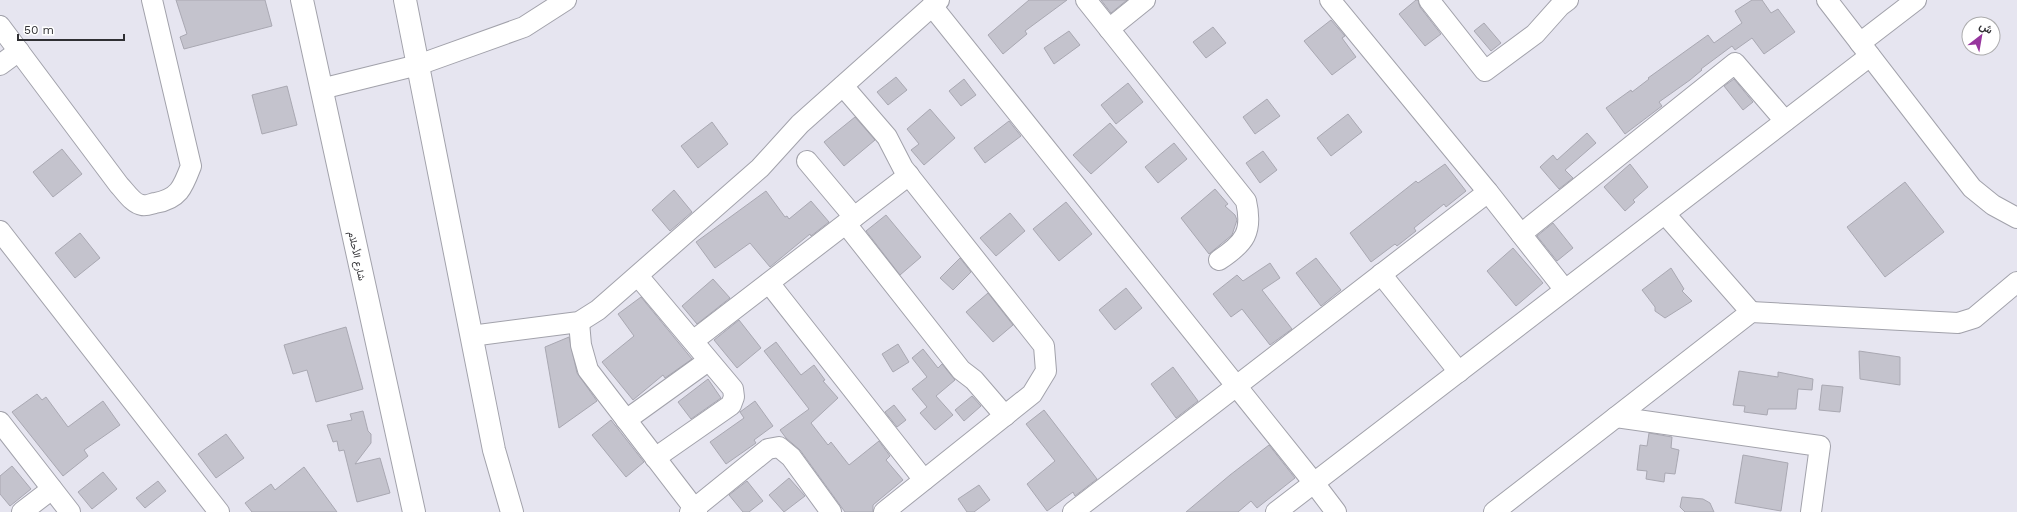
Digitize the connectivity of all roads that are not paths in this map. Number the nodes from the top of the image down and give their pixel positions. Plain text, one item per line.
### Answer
1 (152, 0) edge
2 (302, 0) edge
3 (405, 0) edge
4 (566, 0) edge
5 (1086, 0) edge
6 (1146, 0) edge
7 (1330, 0) edge
8 (1429, 0) edge
9 (1827, 0) edge
10 (1916, 0) edge
11 (1561, 2) edge
12 (936, 3) edge
13 (0, 26) edge
14 (1109, 29) junction
15 (1865, 50) junction
16 (19, 51) junction
17 (0, 65) edge
18 (418, 65) junction
19 (843, 86) junction
20 (321, 89) junction
21 (1785, 121) junction
22 (807, 161) dead end
23 (909, 175) junction
24 (1488, 192) junction
25 (1665, 214) junction
26 (2017, 218) edge
27 (850, 220) junction
28 (0, 231) edge
29 (1521, 234) junction
30 (1219, 260) dead end
31 (1381, 274) junction
32 (638, 276) junction
33 (2017, 282) edge
34 (769, 283) junction
35 (1565, 290) junction
36 (1751, 312) junction
37 (578, 322) junction
38 (471, 336) junction
39 (693, 341) junction
40 (708, 361) junction
41 (1458, 372) junction
42 (1237, 386) junction
43 (1005, 416) junction
44 (1616, 417) junction
45 (626, 420) junction
46 (0, 422) edge
47 (655, 458) junction
48 (924, 480) junction
49 (1314, 482) junction
50 (52, 489) junction
51 (693, 511) edge
52 (22, 512) edge
53 (70, 512) edge
54 (219, 512) edge
55 (414, 512) edge
56 (512, 512) edge
57 (831, 512) edge
58 (884, 512) edge
59 (1074, 512) edge
60 (1276, 512) edge
61 (1336, 512) edge
62 (1494, 512) edge
63 (1811, 512) edge

1 - 16 street
2 - 20 main road, شارع الأحلام
3 - 18 main road
4 - 18 street
5 - 14 street
6 - 14 street
7 - 24 street
8 - 11 street
9 - 15 street
10 - 15 street
12 - 19 street
12 - 42 street
13 - 16 street
14 - 30 street
15 - 21 street
15 - 26 street
16 - 17 street
18 - 20 street
18 - 38 main road
19 - 23 street
19 - 32 street
20 - 55 main road, شارع الأحلام
21 - 25 street
21 - 29 street
22 - 27 street
23 - 27 street
23 - 43 street
24 - 29 street
24 - 31 street
25 - 35 street
25 - 36 street
27 - 34 street
27 - 43 street
28 - 54 street
29 - 35 street
31 - 41 street
31 - 42 street
32 - 37 street
32 - 39 street
33 - 36 street
34 - 39 street
34 - 48 street
35 - 41 street
36 - 44 street
37 - 38 street
37 - 45 street
38 - 56 main road
39 - 40 street
40 - 45 street
40 - 47 street
41 - 49 street
42 - 49 street
42 - 59 street
43 - 48 street
44 - 62 street
44 - 63 street
45 - 47 street
46 - 50 street
47 - 51 street
48 - 58 street
49 - 60 street
49 - 61 street
50 - 52 street
50 - 53 street
51 - 57 street

